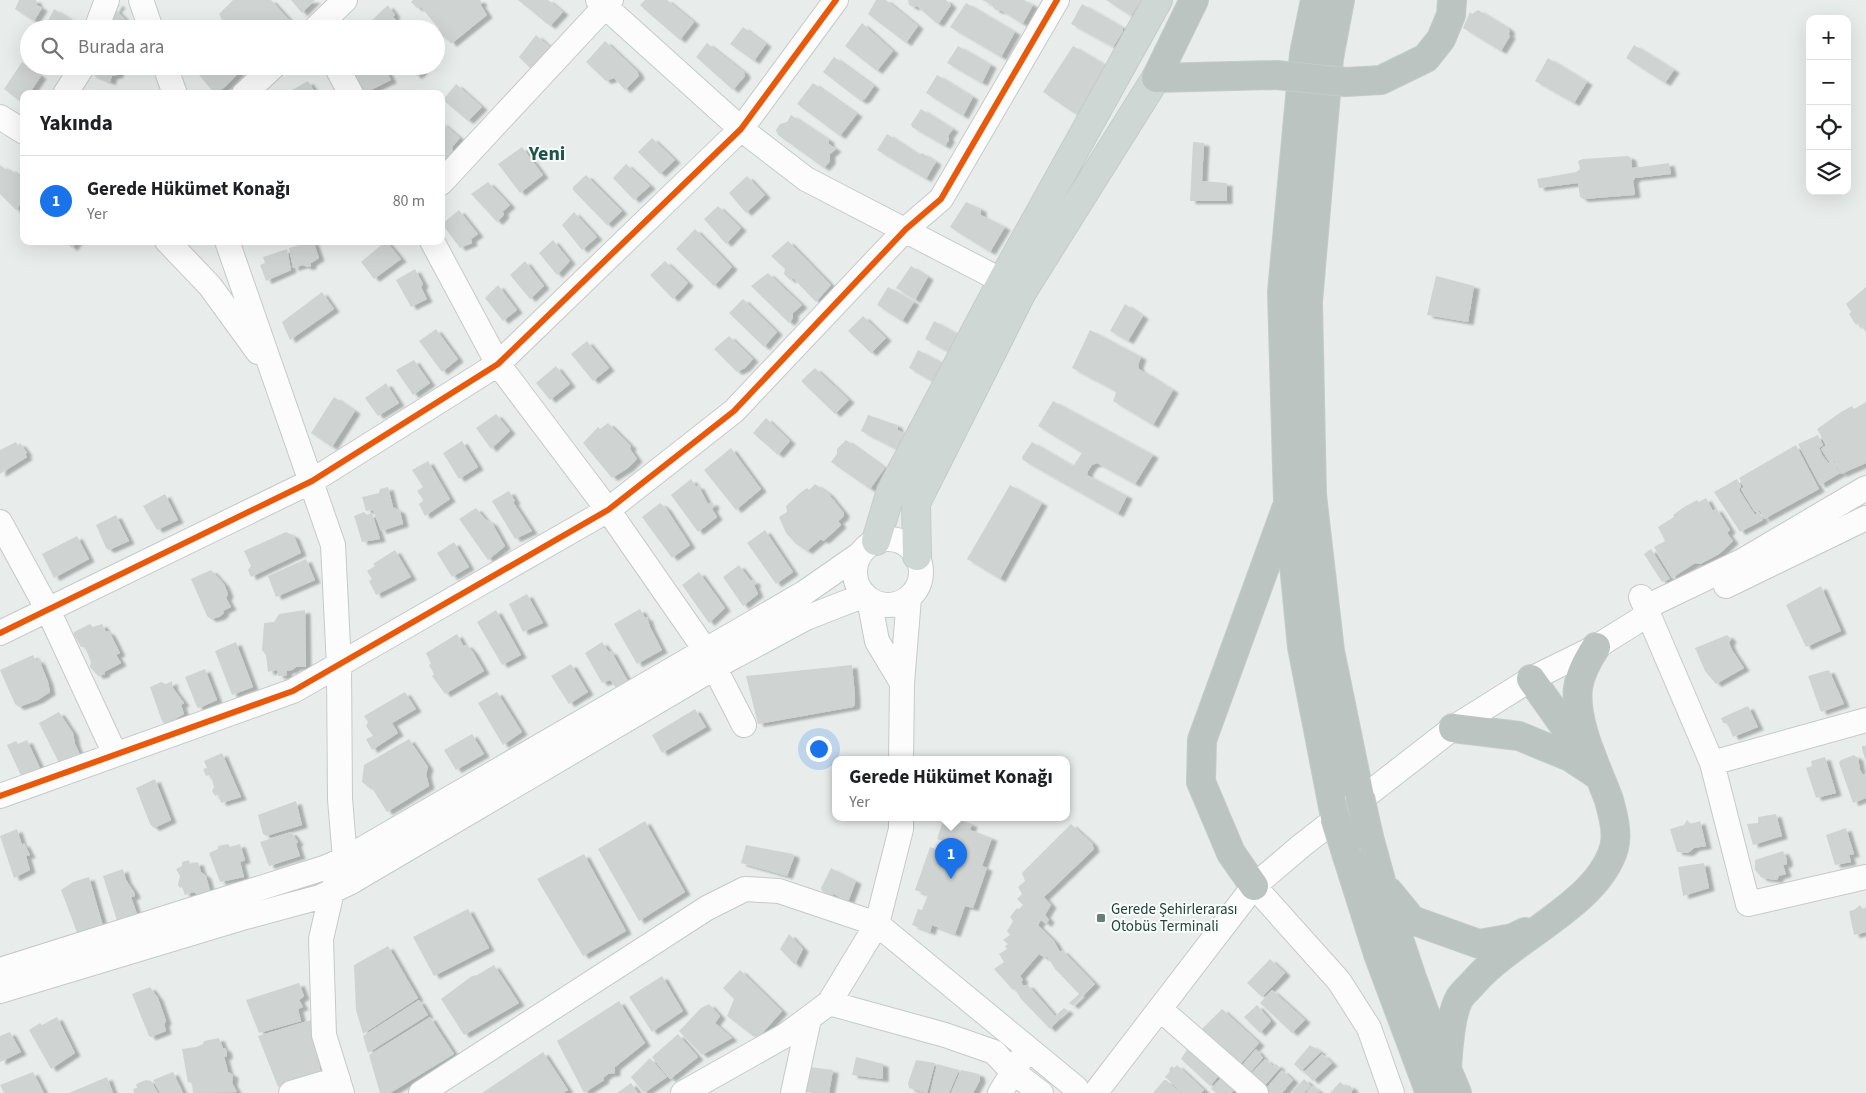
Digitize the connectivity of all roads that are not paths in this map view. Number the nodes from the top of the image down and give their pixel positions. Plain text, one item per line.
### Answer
1 (106, 0) edge
2 (141, 0) edge
3 (345, 0) edge
4 (836, 0) edge
5 (1058, 0) edge
6 (1158, 0) edge
7 (1194, 0) edge
8 (1315, 0) edge
9 (1340, 0) edge
10 (1452, 0) edge
11 (605, 2) edge
12 (99, 20) edge
13 (148, 20) edge
14 (324, 20) edge
15 (77, 75) edge
16 (168, 75) edge
17 (264, 75) edge
18 (341, 75) edge
19 (1156, 78) junction
20 (68, 90) edge
21 (174, 90) edge
22 (248, 90) edge
23 (349, 90) edge
24 (0, 117) edge
25 (741, 129) junction
26 (20, 130) edge
27 (445, 179) edge
28 (906, 229) junction
29 (171, 245) edge
30 (228, 245) edge
31 (434, 245) edge
32 (1012, 286) junction
33 (498, 364) junction
34 (274, 374) junction
35 (312, 481) junction
36 (1866, 488) edge
37 (1288, 503) junction
38 (608, 510) junction
39 (1866, 518) edge
40 (0, 522) edge
41 (868, 548) junction
42 (917, 556) junction
43 (867, 597) junction
44 (909, 598) junction
45 (48, 610) junction
46 (1647, 610) junction
47 (0, 633) edge
48 (1596, 647) junction
49 (711, 659) junction
50 (339, 666) junction
51 (1531, 680) junction
52 (902, 683) junction
53 (1866, 720) edge
54 (744, 725) dead end
55 (1453, 728) junction
56 (115, 754) junction
57 (901, 756) edge
58 (1712, 763) junction
59 (1599, 776) junction
60 (0, 796) edge
61 (901, 821) edge
62 (345, 859) junction
63 (1866, 877) edge
64 (1381, 882) junction
65 (1254, 886) junction
66 (332, 891) junction
67 (1550, 919) junction
68 (877, 924) junction
69 (0, 970) edge
70 (0, 991) edge
71 (829, 1003) junction
72 (1160, 1009) junction
73 (809, 1019) junction
74 (1028, 1049) junction
75 (1012, 1071) junction
76 (1452, 1081) edge
77 (340, 1086) edge
78 (1084, 1091) edge
79 (687, 1092) edge
80 (291, 1093) edge
81 (422, 1093) edge
82 (793, 1093) edge
83 (1000, 1093) edge
84 (1041, 1093) edge
85 (1256, 1093) edge
86 (1392, 1093) edge
87 (1430, 1093) edge

1 - 12 street
2 - 13 street
3 - 14 street
4 - 25 street
5 - 28 street
6 - 32 main road
7 - 19 highway
8 - 37 highway
9 - 64 highway, bridge
10 - 19 highway, bridge
11 - 25 street
11 - 27 street
15 - 20 street
16 - 21 street
17 - 22 street
18 - 23 street
19 - 32 main road
24 - 26 street
25 - 28 street
25 - 33 street
28 - 32 street
28 - 38 street
29 - 34 street
30 - 34 street
31 - 33 street
32 - 41 main road
32 - 42 main road
33 - 35 street
33 - 38 street
34 - 35 street
35 - 45 street
35 - 50 street
36 - 46 street
37 - 65 highway
37 - 87 highway, bridge
38 - 49 street
38 - 50 street
39 - 46 street
40 - 45 street
41 - 42 street
41 - 43 street
41 - 49 street
42 - 44 street
43 - 44 street
43 - 49 street
43 - 52 street
44 - 52 street
45 - 47 street
45 - 56 street
46 - 48 street
46 - 58 street
48 - 51 street
48 - 59 highway
49 - 54 street
49 - 62 street
49 - 66 street
50 - 56 street
50 - 62 street
51 - 55 street
51 - 59 highway
52 - 57 street
53 - 58 street
55 - 59 highway
55 - 65 street
56 - 60 street
58 - 63 street
59 - 67 highway
61 - 68 street
62 - 66 street
62 - 69 street
64 - 67 highway
64 - 76 highway
65 - 72 street
65 - 86 street
66 - 70 street
66 - 77 street
67 - 76 highway
68 - 71 street
68 - 74 street
68 - 81 street
71 - 73 street
71 - 75 street
72 - 78 street
72 - 85 street
73 - 79 street
73 - 82 street
74 - 75 street
74 - 78 street
75 - 83 street
75 - 84 street
77 - 80 street

